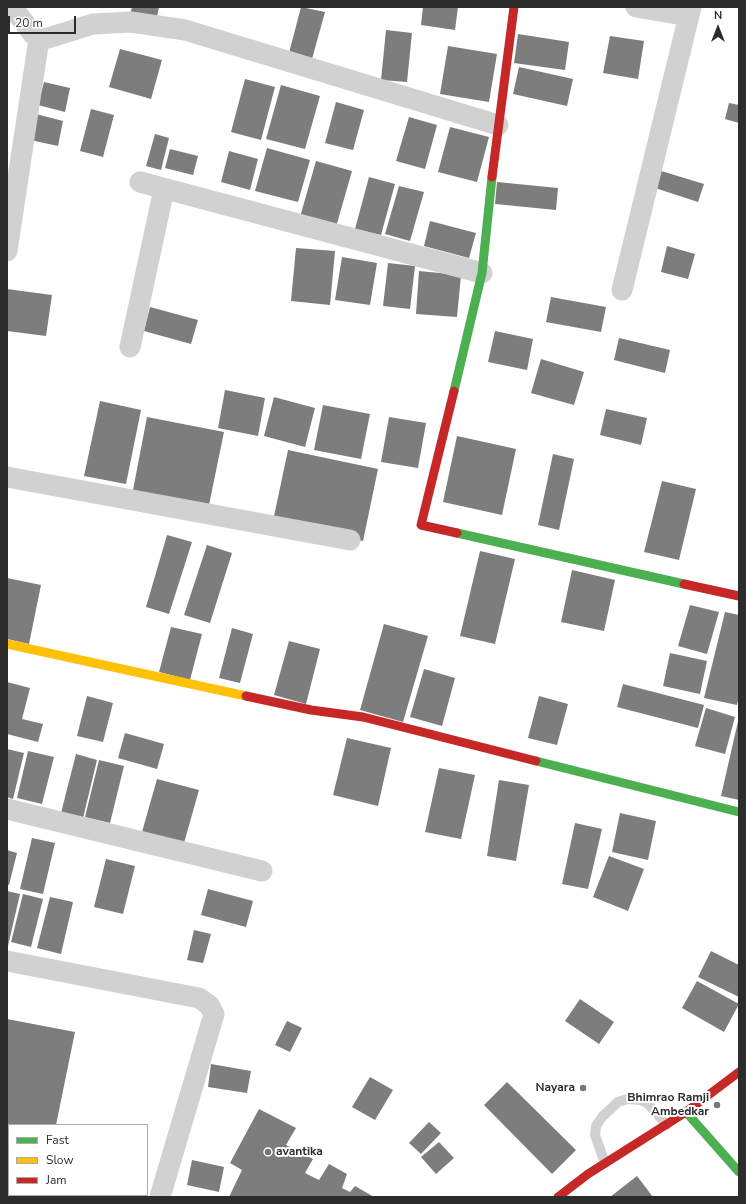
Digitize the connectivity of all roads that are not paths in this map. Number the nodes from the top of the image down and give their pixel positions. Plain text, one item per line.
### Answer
1 (514, 7) edge
2 (636, 7) edge
3 (690, 12) edge
4 (13, 14) edge
5 (39, 39) junction
6 (498, 125) junction
7 (140, 182) dead end
8 (164, 189) junction
9 (7, 251) edge
10 (482, 273) junction
11 (622, 290) dead end
12 (130, 346) dead end
13 (7, 477) edge
14 (350, 540) dead end
15 (739, 596) edge
16 (7, 644) edge
17 (7, 809) edge
18 (739, 812) edge
19 (262, 871) dead end
20 (7, 962) edge
21 (739, 1072) edge
22 (686, 1112) junction
23 (667, 1125) junction
24 (605, 1163) junction
25 (739, 1172) edge
26 (160, 1197) edge
27 (558, 1197) edge

1 - 6 street
2 - 3 street
3 - 11 street
4 - 5 street
5 - 6 street
5 - 9 street
6 - 10 street
7 - 8 street
8 - 10 street
8 - 12 street
10 - 15 street
13 - 14 street
16 - 18 street
17 - 19 street
20 - 26 street
21 - 22 street
22 - 23 street
22 - 25 street
23 - 24 street
23 - 24 lane
24 - 27 street

